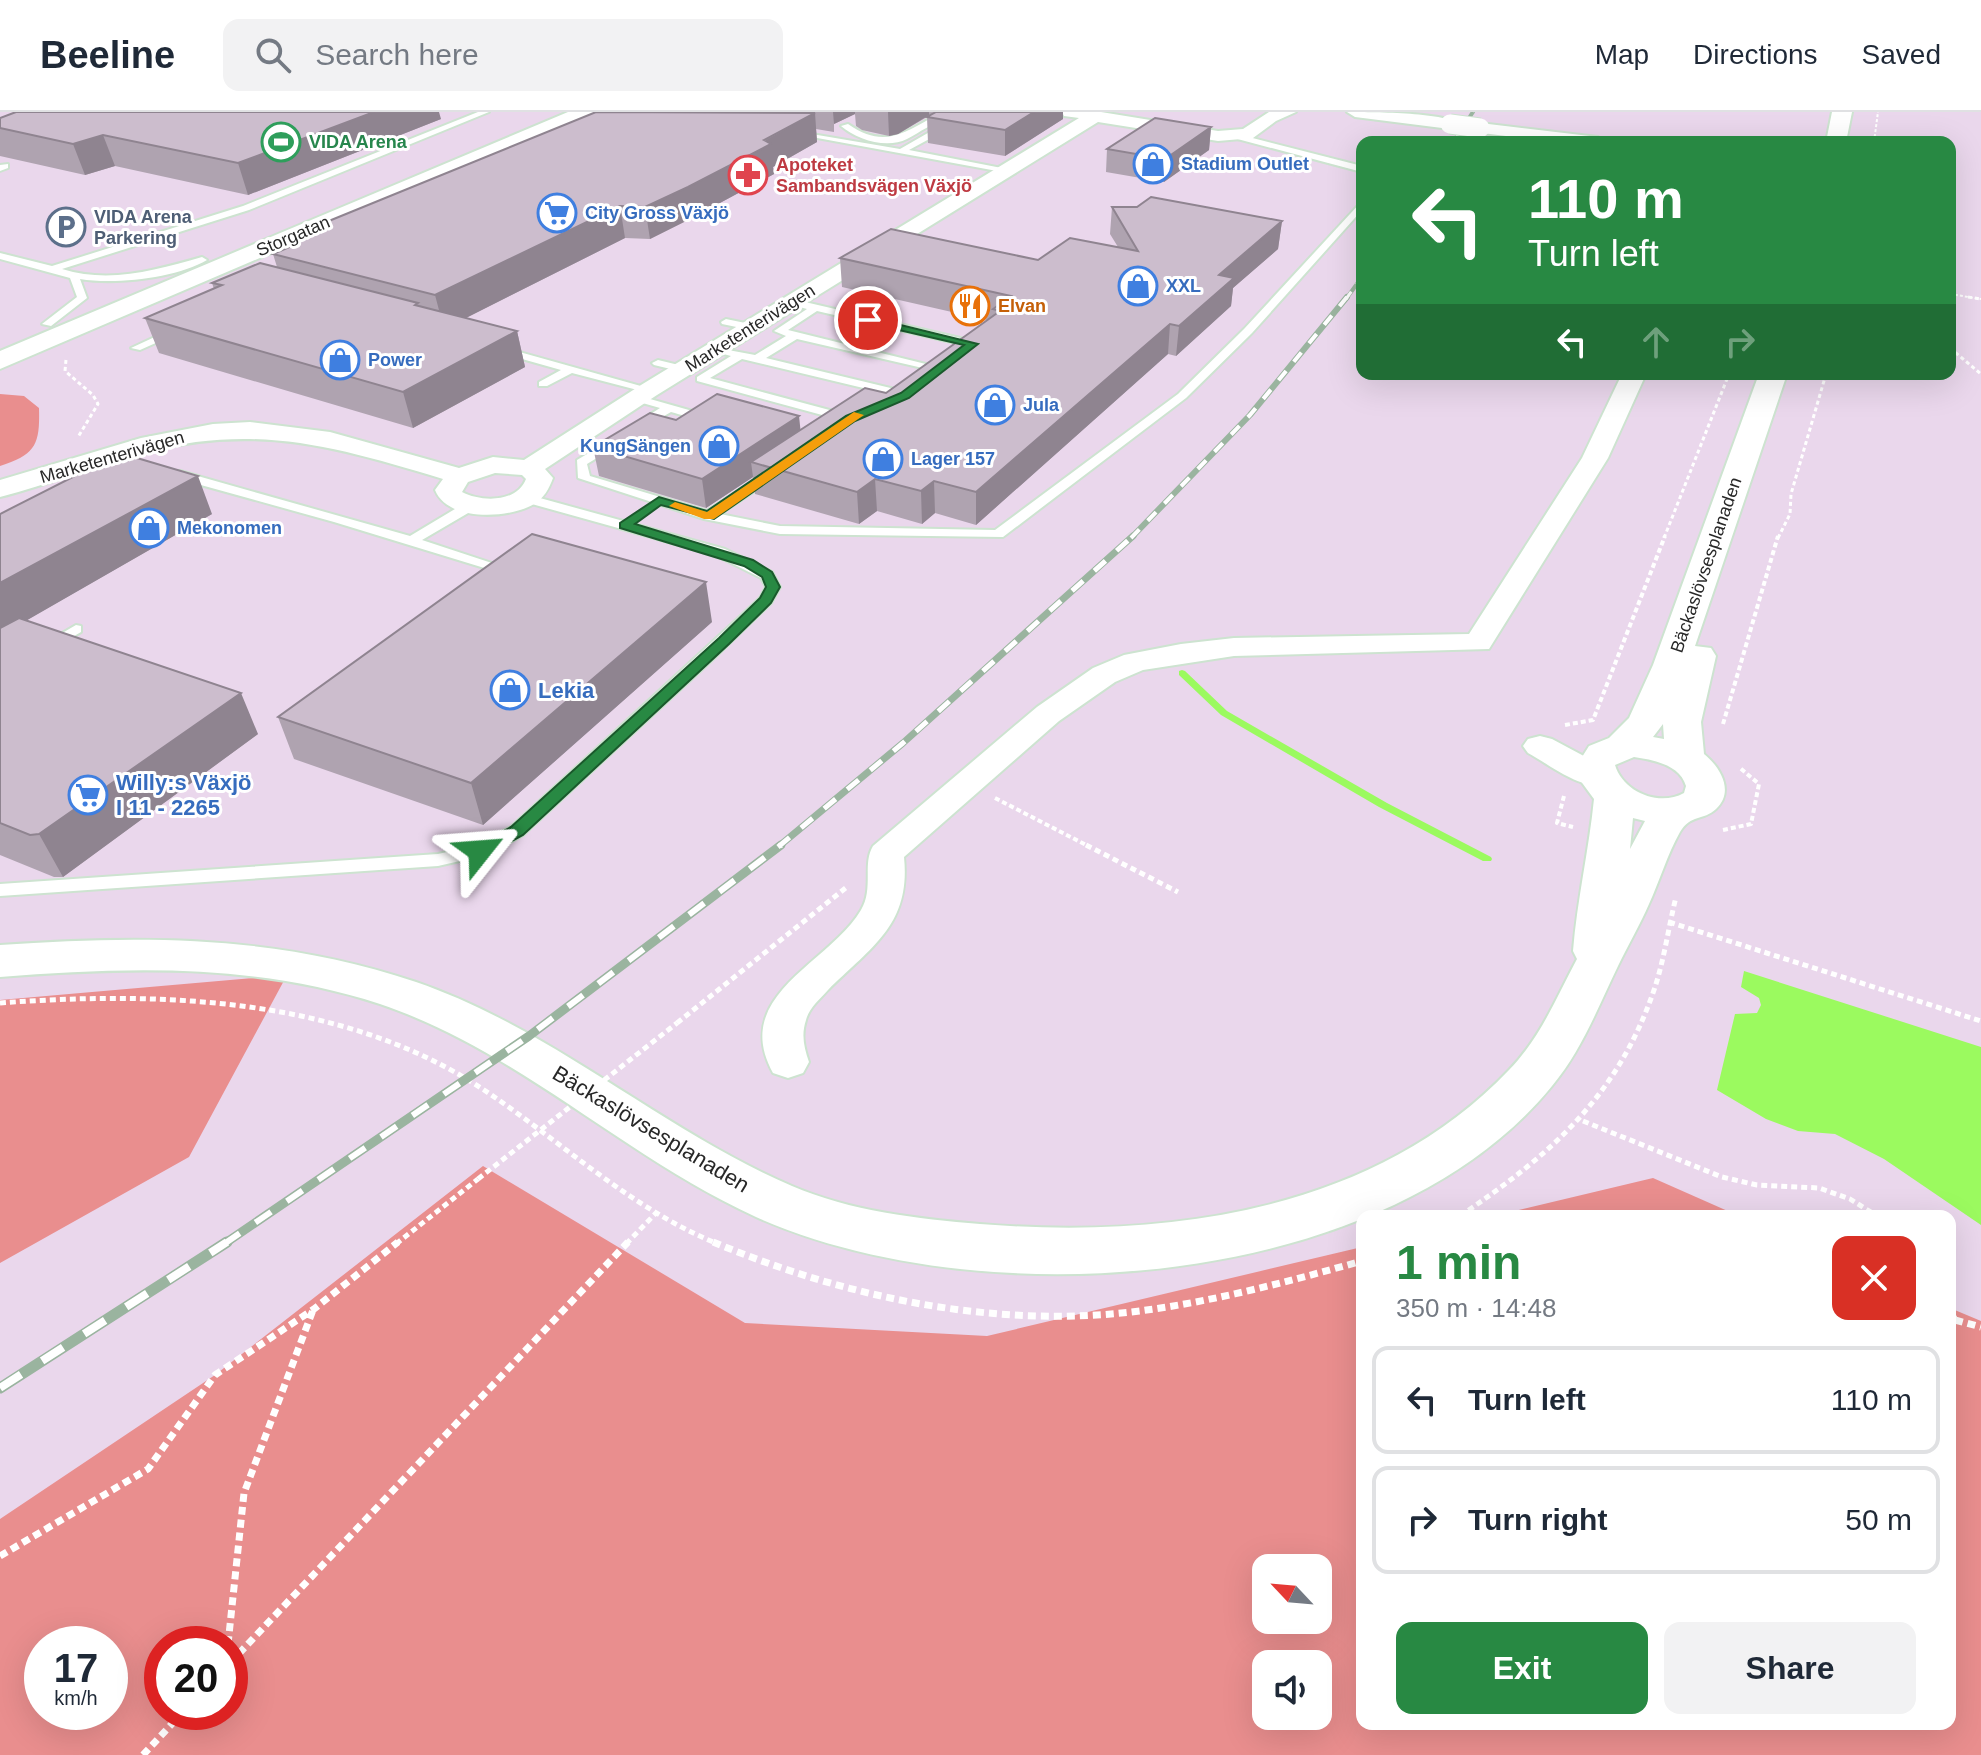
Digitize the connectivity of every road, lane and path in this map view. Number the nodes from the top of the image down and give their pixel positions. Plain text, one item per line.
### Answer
1 (485, 112) edge
2 (557, 112) edge
3 (585, 112) edge
4 (1070, 112) edge
5 (1288, 112) edge
6 (1355, 112) edge
7 (1842, 112) edge
8 (1854, 112) edge
9 (1878, 112) edge
10 (1095, 116) junction
11 (963, 118) edge
12 (855, 122) dead end
13 (952, 123) junction
14 (793, 125) edge
15 (845, 126) junction
16 (780, 130) edge
17 (1233, 135) junction
18 (1547, 136) edge
19 (1837, 136) edge
20 (1852, 136) edge
21 (1875, 136) edge
22 (902, 151) junction
23 (1356, 167) edge
24 (1008, 170) junction
25 (1356, 211) edge
26 (0, 256) edge
27 (202, 260) junction
28 (53, 269) junction
29 (75, 278) junction
30 (1956, 295) edge
31 (1981, 299) edge
32 (792, 302) junction
33 (815, 308) junction
34 (726, 322) dead end
35 (47, 324) junction
36 (190, 324) edge
37 (751, 327) junction
38 (795, 335) junction
39 (0, 343) edge
40 (489, 347) edge
41 (136, 348) dead end
42 (716, 349) junction
43 (1956, 351) edge
44 (740, 355) junction
45 (757, 359) junction
46 (0, 361) edge
47 (658, 363) dead end
48 (570, 369) junction
49 (683, 369) junction
50 (940, 369) junction
51 (1981, 374) edge
52 (928, 378) edge
53 (1631, 380) edge
54 (1727, 380) edge
55 (1771, 380) edge
56 (1790, 380) edge
57 (1824, 380) edge
58 (543, 384) dead end
59 (917, 386) edge
60 (642, 394) junction
61 (905, 395) junction
62 (878, 407) edge
63 (669, 408) junction
64 (864, 413) edge
65 (724, 415) edge
66 (783, 466) edge
67 (529, 468) junction
68 (167, 472) edge
69 (459, 476) junction
70 (0, 489) edge
71 (525, 498) junction
72 (470, 506) junction
73 (642, 513) junction
74 (709, 516) junction
75 (410, 542) junction
76 (509, 571) edge
77 (76, 629) dead end
78 (38, 651) edge
79 (1721, 733) dead end
80 (1540, 746) junction
81 (1623, 746) junction
82 (1685, 759) junction
83 (970, 785) junction
84 (1606, 786) junction
85 (1674, 810) junction
86 (1557, 823) dead end
87 (886, 854) junction
88 (1679, 884) dead end
89 (0, 890) edge
90 (1178, 892) dead end
91 (1669, 922) junction
92 (0, 961) edge
93 (1593, 973) junction
94 (1981, 1021) edge
95 (788, 1062) dead end
96 (1583, 1121) junction
97 (1469, 1210) edge
98 (1866, 1210) edge
99 (656, 1213) dead end
100 (314, 1309) junction
101 (1956, 1321) edge
102 (1981, 1327) edge
103 (0, 1556) edge
104 (230, 1626) edge
105 (248, 1644) edge
106 (166, 1730) edge
107 (143, 1755) edge

1 - 28 lane
2 - 27 street, Storgatan
3 - 46 street, Storgatan
4 - 10 street
5 - 17 street
6 - 18 street, bridge
7 - 19 street
8 - 20 street
9 - 21 path
10 - 17 street
10 - 24 street, Marketenterivägen
11 - 13 lane
12 - 15 lane
13 - 15 lane
13 - 22 lane
14 - 15 lane
16 - 22 lane
17 - 23 lane
22 - 24 lane
24 - 32 street, Marketenterivägen
25 - 74 lane
26 - 28 lane
27 - 29 lane
27 - 35 street, Storgatan
28 - 29 lane
29 - 35 lane
30 - 31 path
32 - 33 lane
32 - 37 street, Marketenterivägen
33 - 38 lane
33 - 50 lane
34 - 37 lane
35 - 39 street, Storgatan
36 - 41 lane
37 - 42 street, Marketenterivägen
38 - 45 lane
38 - 50 lane
40 - 48 lane
42 - 44 lane
42 - 49 street, Marketenterivägen
43 - 51 path
44 - 45 lane
44 - 64 lane
45 - 61 lane
47 - 49 lane
48 - 58 lane
48 - 60 lane
49 - 60 street, Marketenterivägen
50 - 52 lane
53 - 83 street
54 - 80 path
55 - 81 street, Bäckaslövsesplanaden
56 - 82 street, Bäckaslövsesplanaden
57 - 79 path
59 - 61 lane
60 - 63 lane
60 - 67 street, Marketenterivägen
61 - 62 lane
63 - 65 lane
63 - 73 lane
66 - 74 lane
67 - 69 street
67 - 71 street
68 - 75 lane
69 - 70 street, Marketenterivägen
69 - 72 street
71 - 72 street
71 - 73 lane
72 - 75 lane
73 - 74 lane
73 - 89 lane
75 - 76 lane
77 - 78 lane
80 - 84 street
80 - 86 path
81 - 82 street
81 - 84 street, Bäckaslövsesplanaden
82 - 85 street
83 - 87 street
83 - 90 path
84 - 85 street
84 - 93 street, Bäckaslövsesplanaden
85 - 93 street, Bäckaslövsesplanaden
87 - 95 street
87 - 100 path, bridge
88 - 91 path
91 - 94 path
91 - 96 path
92 - 93 street, Bäckaslövsesplanaden
96 - 97 path
96 - 98 path
99 - 105 path
100 - 103 path
100 - 104 path
101 - 102 path
106 - 107 path

